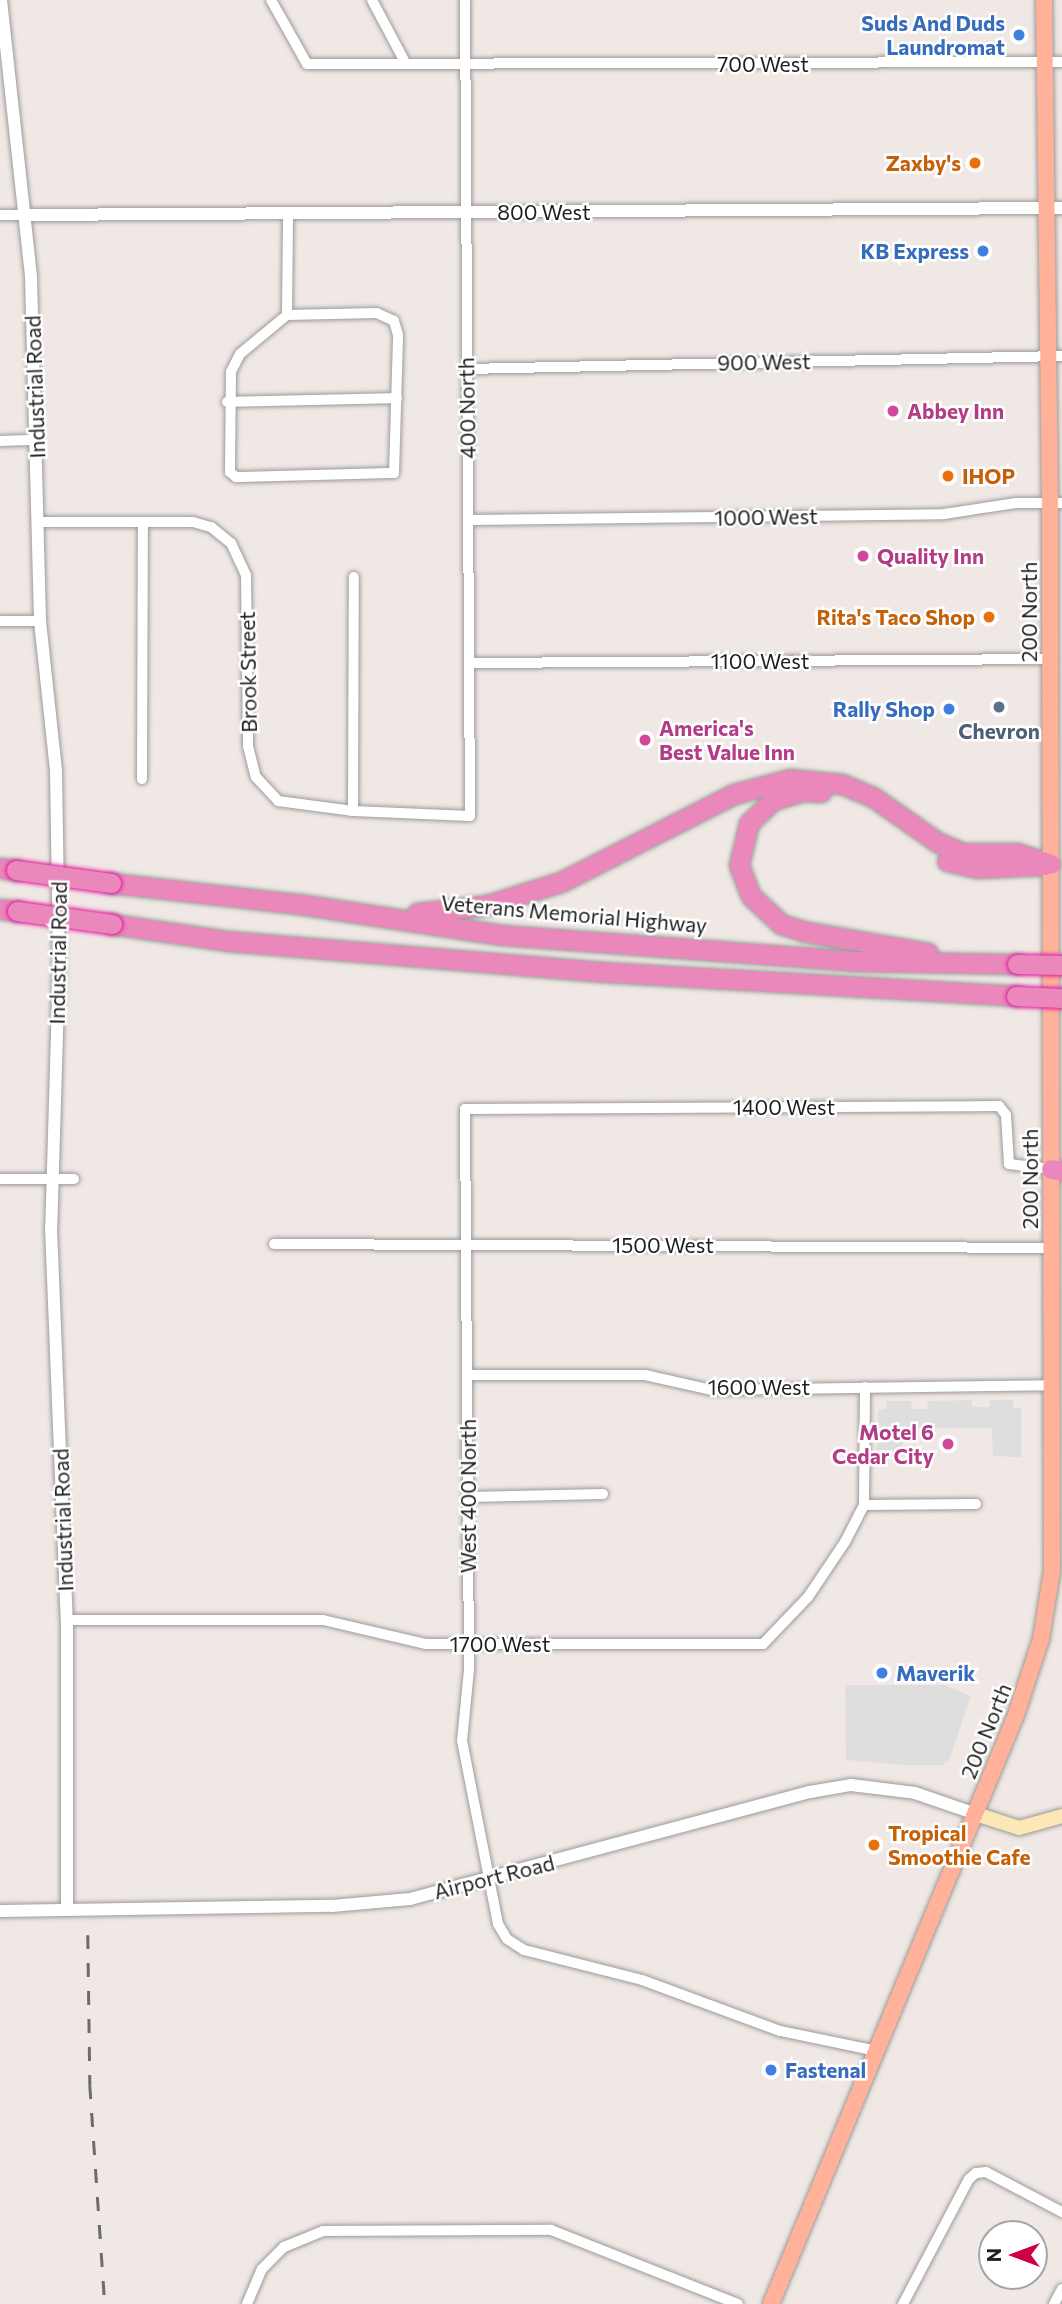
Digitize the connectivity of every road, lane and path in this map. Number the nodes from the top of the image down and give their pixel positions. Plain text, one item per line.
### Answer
1 (1, 0) edge
2 (271, 0) edge
3 (372, 0) edge
4 (465, 0) edge
5 (1044, 0) edge
6 (1044, 62) junction
7 (1062, 62) edge
8 (406, 64) junction
9 (464, 65) junction
10 (1054, 208) edge
11 (465, 212) junction
12 (288, 213) junction
13 (0, 215) edge
14 (26, 215) junction
15 (287, 315) junction
16 (1055, 356) edge
17 (466, 369) junction
18 (397, 398) junction
19 (228, 402) junction
20 (37, 440) junction
21 (0, 441) edge
22 (1056, 503) edge
23 (469, 520) junction
24 (38, 522) junction
25 (142, 522) junction
26 (354, 577) dead end
27 (1056, 581) edge
28 (0, 621) edge
29 (40, 621) junction
30 (1050, 659) junction
31 (469, 663) junction
32 (1056, 718) edge
33 (142, 779) dead end
34 (352, 811) junction
35 (470, 816) joint
36 (1056, 864) edge
37 (8, 869) edge
38 (299, 904) junction
39 (9, 910) edge
40 (986, 963) junction
41 (1062, 965) edge
42 (1062, 998) edge
43 (466, 1109) joint
44 (1058, 1169) edge
45 (0, 1179) edge
46 (51, 1179) junction
47 (74, 1179) dead end
48 (274, 1244) dead end
49 (467, 1244) junction
50 (1051, 1248) junction
51 (1057, 1305) edge
52 (468, 1375) junction
53 (1052, 1385) junction
54 (865, 1387) junction
55 (603, 1494) dead end
56 (468, 1497) junction
57 (976, 1504) dead end
58 (863, 1505) junction
59 (67, 1620) junction
60 (469, 1644) junction
61 (976, 1814) junction
62 (1062, 1816) edge
63 (489, 1880) junction
64 (67, 1909) junction
65 (0, 1911) edge
66 (877, 2051) junction
67 (1062, 2212) edge
68 (1062, 2289) edge
69 (247, 2304) edge
70 (738, 2304) edge
71 (771, 2304) edge
72 (903, 2304) edge
73 (1054, 2304) edge

1 - 14 street, Industrial Road
2 - 8 street, 700 West
3 - 8 street
4 - 9 street, 400 North
5 - 6 main road, 200 North
6 - 7 street, 700 West
6 - 9 street, 700 West
6 - 10 main road, 200 North
8 - 9 street, 700 West
9 - 11 street, 400 North
10 - 11 street, 800 West
10 - 16 main road, 200 North
11 - 12 street, 800 West
11 - 17 street, 400 North
12 - 14 street, 800 West
12 - 15 street
13 - 14 street
14 - 20 street, Industrial Road
15 - 18 street
15 - 19 street
16 - 17 street, 900 West
16 - 22 main road, 200 North
17 - 23 street, 400 North
18 - 19 street
18 - 19 street
20 - 21 street
20 - 24 street, Industrial Road
22 - 23 street, 1000 West
22 - 27 main road, 200 North
23 - 31 street, 400 North
24 - 25 street, Brook Street
24 - 29 street, Industrial Road
25 - 33 street
25 - 34 street, Brook Street
26 - 34 street
27 - 30 main road, 200 North
28 - 29 street
29 - 46 street, Industrial Road
30 - 31 street, 1100 West
30 - 32 main road, 200 North
31 - 35 street, 400 North
32 - 36 main road, 200 North
34 - 35 street, Brook Street
36 - 38 highway
36 - 40 highway
36 - 44 main road, 200 North
37 - 38 highway, Veterans Memorial Highway, bridge
38 - 40 highway, Veterans Memorial Highway
39 - 42 highway, bridge
40 - 41 highway, Veterans Memorial Highway, bridge
43 - 44 street, 1400 West
43 - 49 street, West 400 North
44 - 50 main road, 200 North
45 - 46 street
46 - 47 street
46 - 59 street, Industrial Road
48 - 49 street, 1500 West
49 - 50 street, 1500 West
49 - 52 street, West 400 North
50 - 51 main road, 200 North
51 - 53 main road, 200 North
52 - 54 street, 1600 West
52 - 56 street, West 400 North
53 - 54 street, 1600 West
53 - 61 main road, 200 North
54 - 58 street, 1700 West
55 - 56 street
56 - 60 street, West 400 North
57 - 58 street
58 - 60 street, 1700 West
59 - 60 street, 1700 West
59 - 64 street, Industrial Road
60 - 63 street, West 400 North
61 - 62 main road
61 - 63 street, Airport Road
61 - 66 main road, 200 North
63 - 64 street, Airport Road
63 - 66 street, West 400 North
64 - 65 street, Airport Road
66 - 71 main road, 200 North
67 - 72 street
68 - 73 street
69 - 70 street

